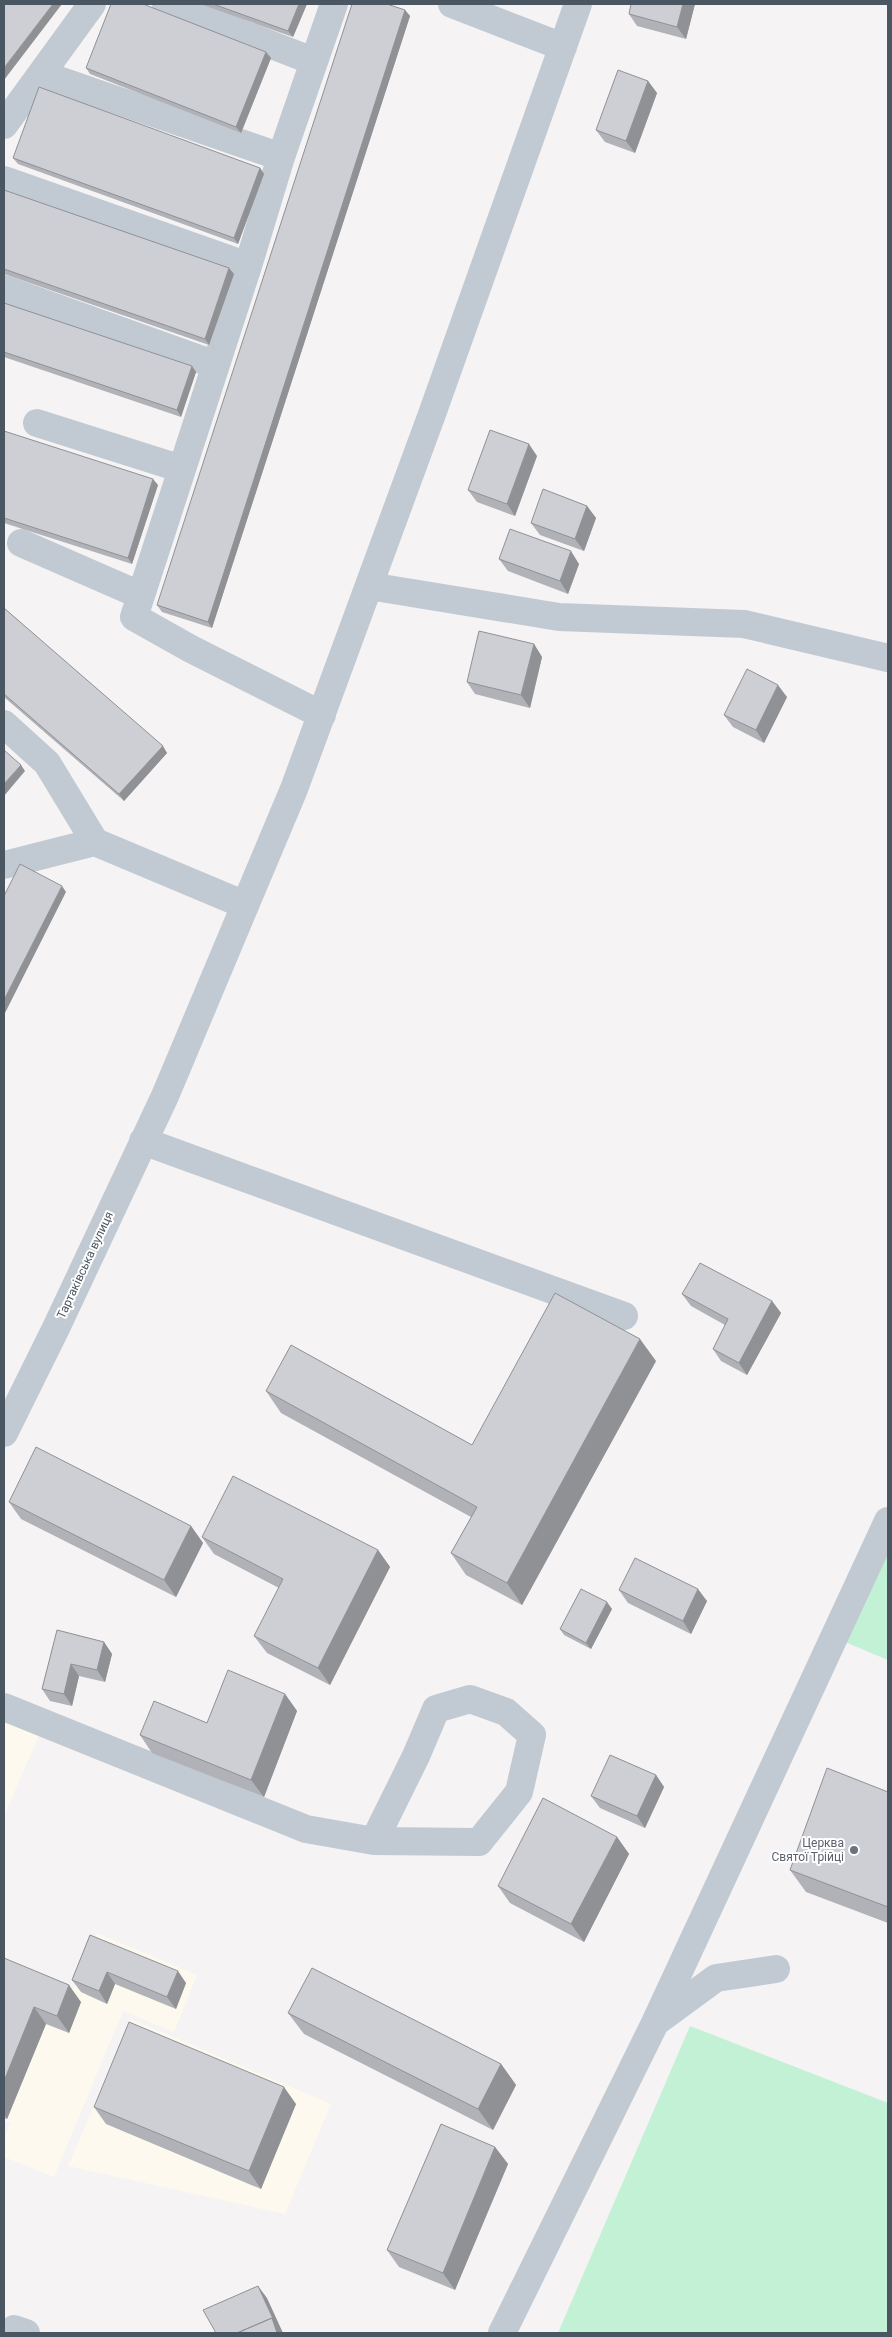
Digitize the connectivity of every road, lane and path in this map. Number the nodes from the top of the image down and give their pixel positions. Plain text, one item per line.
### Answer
1 (92, 4) edge
2 (166, 4) edge
3 (334, 4) edge
4 (452, 4) edge
5 (578, 4) edge
6 (563, 46) junction
7 (313, 61) junction
8 (41, 74) junction
9 (4, 125) edge
10 (281, 156) junction
11 (4, 180) edge
12 (248, 266) junction
13 (4, 289) edge
14 (216, 365) junction
15 (37, 423) dead end
16 (182, 469) junction
17 (21, 543) dead end
18 (369, 586) junction
19 (140, 595) junction
20 (888, 658) edge
21 (322, 715) junction
22 (4, 724) edge
23 (95, 842) junction
24 (4, 865) edge
25 (245, 905) junction
26 (144, 1141) junction
27 (624, 1316) dead end
28 (4, 1433) edge
29 (888, 1521) edge
30 (4, 1707) edge
31 (374, 1841) junction
32 (776, 1969) dead end
33 (655, 2023) junction
34 (13, 2333) edge
35 (26, 2333) edge
36 (502, 2333) edge

1 - 8 street
2 - 7 street
3 - 7 street
4 - 6 street
5 - 6 street, Тартаківська вулиця
6 - 18 street, Тартаківська вулиця
7 - 10 street
8 - 9 street
8 - 10 street
10 - 12 street
11 - 12 street
12 - 14 street
13 - 14 street
14 - 16 street
15 - 16 street
16 - 19 street
17 - 19 street
18 - 20 street
18 - 21 street, Тартаківська вулиця
19 - 21 street
21 - 25 street, Тартаківська вулиця
22 - 23 street
23 - 24 street
23 - 25 street
25 - 26 street, Тартаківська вулиця
26 - 27 street
26 - 28 street, Тартаківська вулиця
29 - 33 street
30 - 31 street
31 - 31 street
32 - 33 street
33 - 36 street
34 - 35 street

